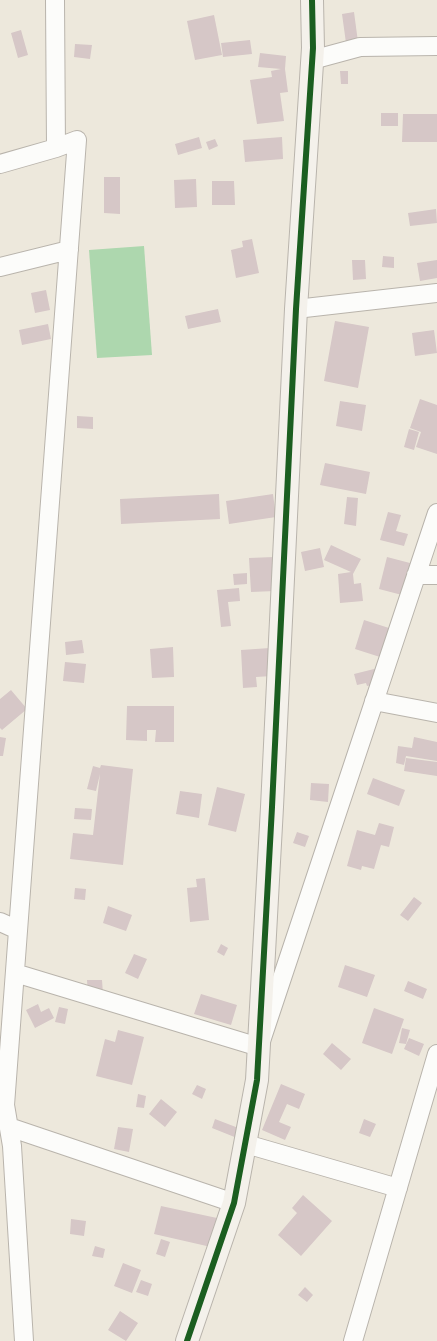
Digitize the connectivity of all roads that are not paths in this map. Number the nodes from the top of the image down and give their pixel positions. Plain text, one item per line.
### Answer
1 (55, 0) edge
2 (312, 0) edge
3 (437, 46) edge
4 (312, 60) junction
5 (56, 148) junction
6 (0, 164) edge
7 (69, 250) junction
8 (0, 267) edge
9 (437, 293) edge
10 (296, 309) junction
11 (437, 513) edge
12 (416, 575) junction
13 (437, 575) edge
14 (374, 702) junction
15 (437, 714) edge
16 (0, 922) edge
17 (18, 930) junction
18 (15, 973) junction
19 (259, 1047) junction
20 (437, 1054) edge
21 (434, 1079) edge
22 (3, 1104) edge
23 (9, 1127) junction
24 (246, 1144) junction
25 (6, 1146) edge
26 (398, 1188) junction
27 (234, 1203) junction
28 (24, 1341) edge
29 (187, 1341) edge
30 (353, 1341) edge

1 - 5 street
2 - 4 street
3 - 4 street
4 - 10 street
5 - 6 street
5 - 7 street
7 - 8 street
7 - 17 street
9 - 10 street
10 - 19 street
11 - 12 street
12 - 13 street
12 - 14 street
14 - 15 street
14 - 19 street
16 - 17 street
17 - 18 street
18 - 19 street
18 - 22 street
19 - 24 street
20 - 21 street
21 - 26 street
22 - 23 street
23 - 25 street
23 - 27 street
24 - 26 street
24 - 27 street
25 - 28 street
26 - 30 street
27 - 29 street

